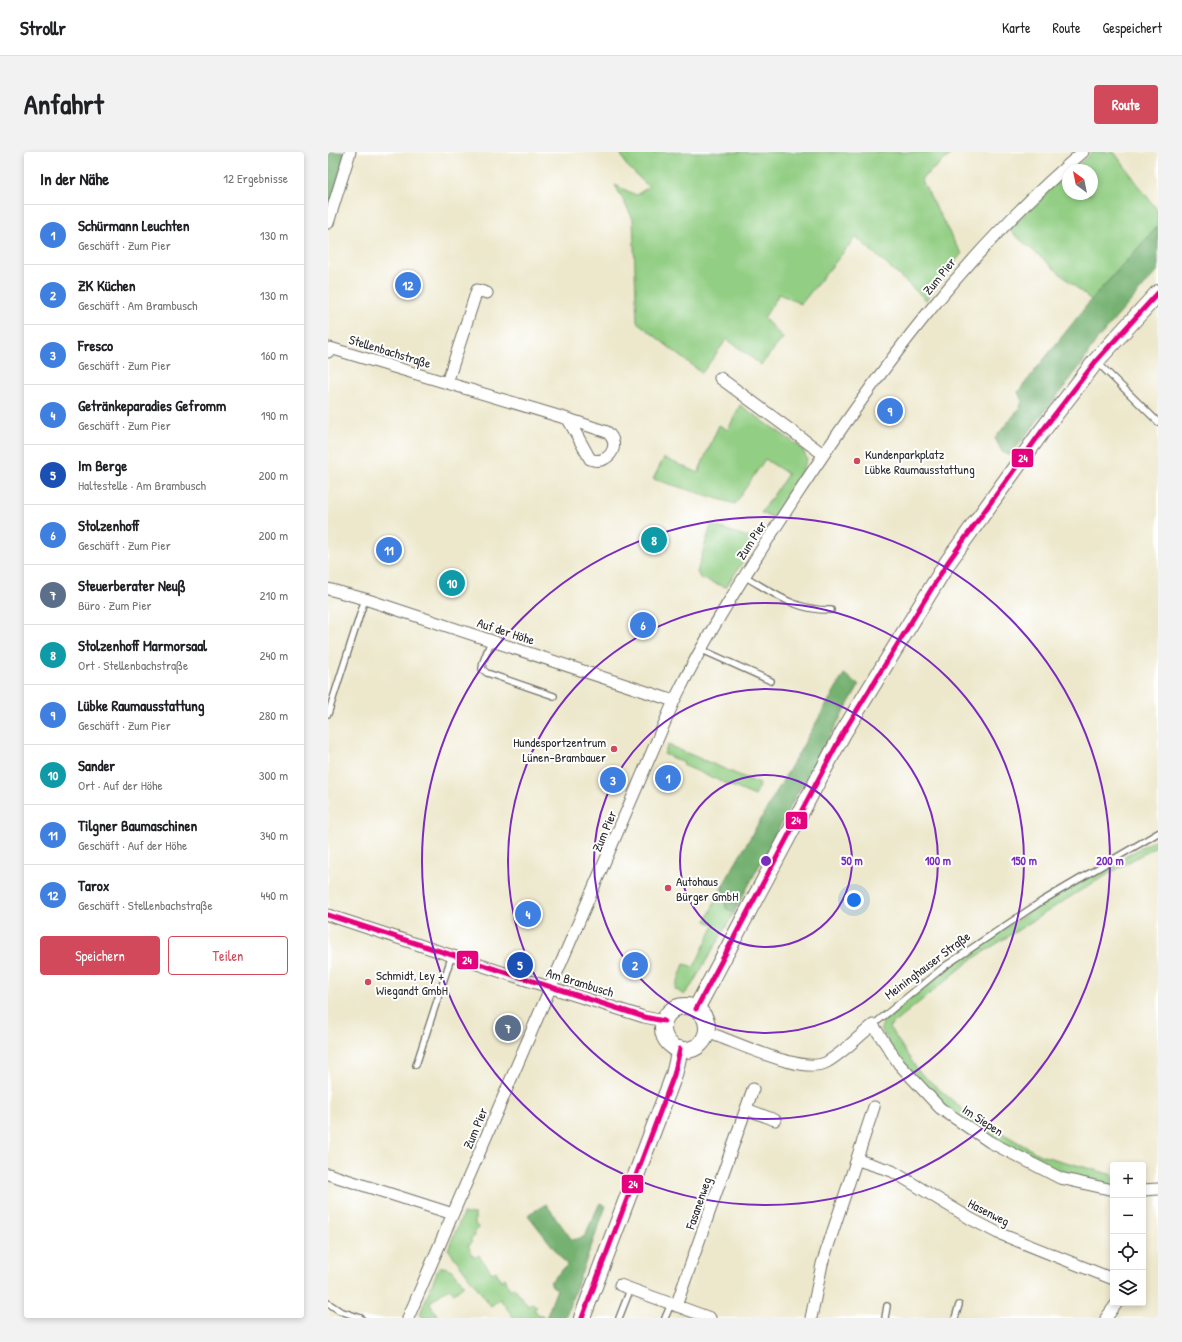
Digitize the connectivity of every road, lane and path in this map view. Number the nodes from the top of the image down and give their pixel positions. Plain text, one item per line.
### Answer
1 (350, 152) edge
2 (1083, 152) edge
3 (328, 223) edge
4 (487, 293) dead end
5 (1158, 293) edge
6 (328, 352) edge
7 (1096, 361) junction
8 (720, 378) dead end
9 (447, 383) junction
10 (568, 419) dead end
11 (1158, 422) edge
12 (823, 454) junction
13 (744, 576) junction
14 (328, 589) edge
15 (365, 599) junction
16 (831, 610) dead end
17 (491, 641) junction
18 (700, 649) junction
19 (771, 681) dead end
20 (554, 696) dead end
21 (674, 701) junction
22 (328, 714) edge
23 (1158, 833) edge
24 (328, 915) edge
25 (452, 955) junction
26 (551, 987) junction
27 (696, 1009) junction
28 (664, 1021) junction
29 (873, 1025) junction
30 (706, 1032) junction
31 (680, 1049) junction
32 (416, 1065) dead end
33 (753, 1089) dead end
34 (874, 1107) dead end
35 (746, 1109) junction
36 (775, 1120) dead end
37 (858, 1160) junction
38 (328, 1174) edge
39 (1110, 1189) edge
40 (1158, 1189) edge
41 (1146, 1190) edge
42 (453, 1214) junction
43 (1110, 1278) edge
44 (625, 1288) joint
45 (328, 1303) edge
46 (673, 1305) junction
47 (959, 1305) dead end
48 (888, 1306) dead end
49 (1115, 1306) edge
50 (360, 1318) edge
51 (408, 1318) edge
52 (582, 1318) edge
53 (619, 1318) edge
54 (665, 1318) edge
55 (710, 1318) edge
56 (811, 1318) edge
57 (884, 1318) edge
58 (955, 1318) edge
59 (1106, 1318) edge

1 - 3 street
2 - 12 street, Zum Pier
4 - 9 street
5 - 7 main road
6 - 9 street, Stellenbachstraße
7 - 11 lane
7 - 27 main road
8 - 12 street
9 - 10 street, Stellenbachstraße
12 - 13 street, Zum Pier
13 - 16 lane
13 - 18 street, Zum Pier
14 - 15 street, Auf der Höhe
15 - 17 street, Auf der Höhe
15 - 22 lane
17 - 20 lane
17 - 21 street, Auf der Höhe
18 - 19 lane
18 - 21 street, Zum Pier
21 - 26 street, Zum Pier
23 - 29 lane, Meininghauser Straße
24 - 25 street, Am Brambusch
25 - 26 street, Am Brambusch
25 - 32 lane
26 - 28 street, Am Brambusch
26 - 42 street, Zum Pier
27 - 28 main road
27 - 30 main road
28 - 31 main road
29 - 30 street, Meininghauser Straße
29 - 39 street, Im Siepen
30 - 31 main road
31 - 52 main road
33 - 35 street, Fasanenweg
34 - 37 street
35 - 36 street
35 - 46 street, Fasanenweg
37 - 43 street, Hasenweg
37 - 56 street
38 - 42 street
40 - 41 street
42 - 51 street, Zum Pier
44 - 46 street
44 - 53 lane
45 - 50 lane
46 - 54 lane
46 - 55 street
47 - 58 lane
48 - 57 lane
49 - 59 street

